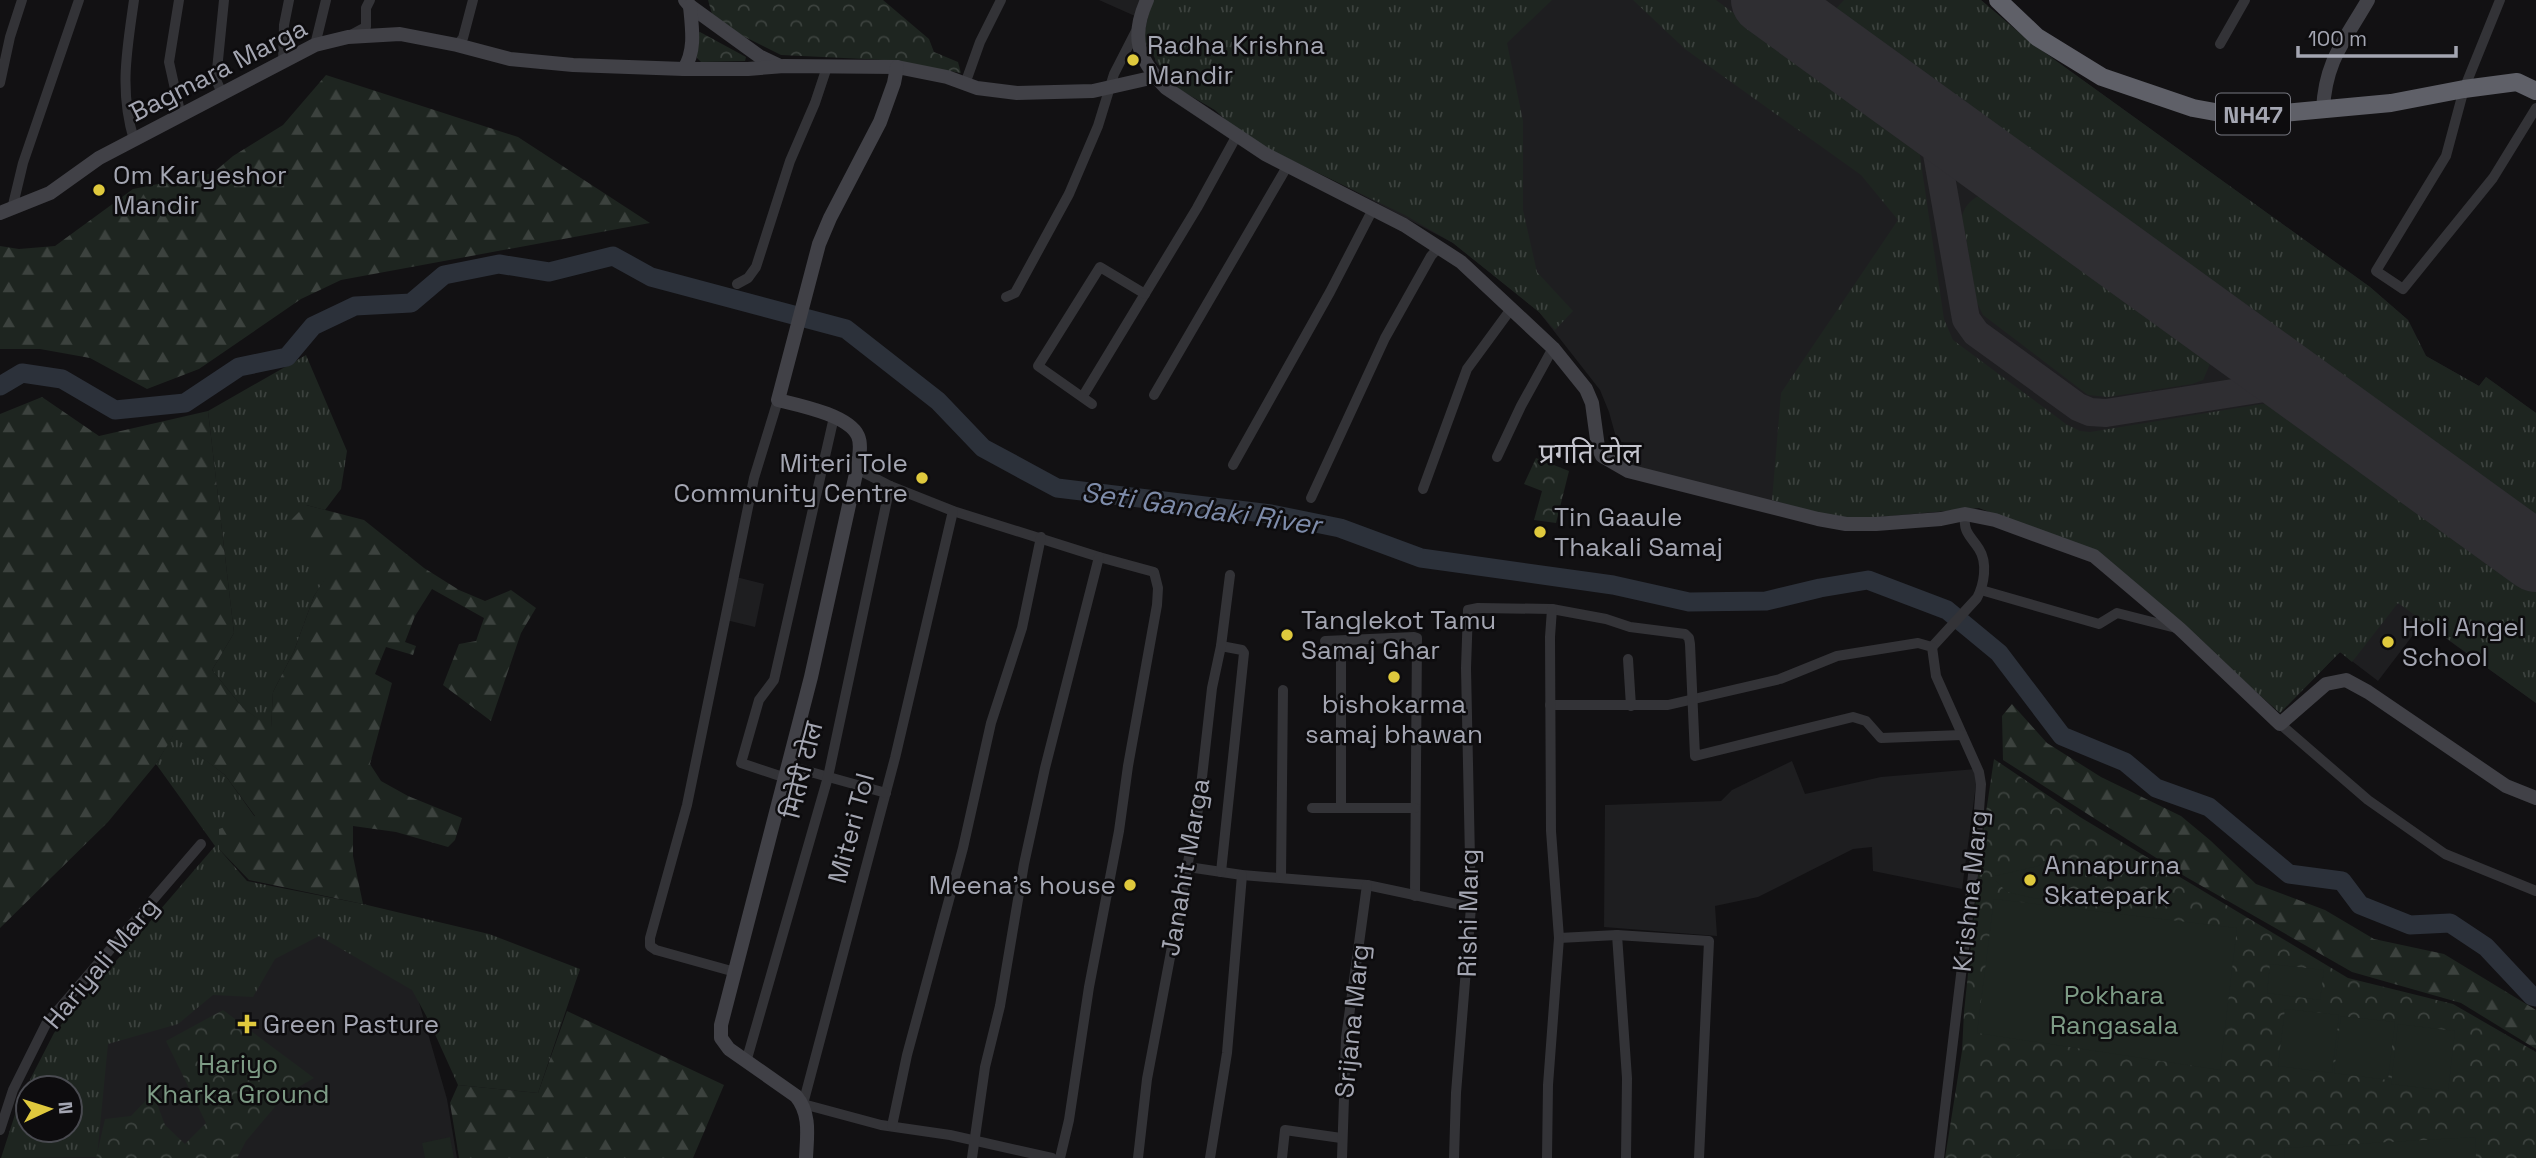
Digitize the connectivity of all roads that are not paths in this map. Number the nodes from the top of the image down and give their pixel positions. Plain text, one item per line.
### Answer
1 (22, 0) edge
2 (79, 0) edge
3 (134, 0) edge
4 (179, 0) edge
5 (224, 0) edge
6 (289, 0) edge
7 (326, 0) edge
8 (370, 0) edge
9 (474, 0) edge
10 (1001, 0) edge
11 (1147, 0) edge
12 (1998, 0) edge
13 (2245, 0) edge
14 (2368, 0) edge
15 (2500, 0) edge
16 (688, 3) edge
17 (1136, 31) junction
18 (348, 37) junction
19 (457, 44) junction
20 (2220, 44) dead end
21 (315, 46) junction
22 (283, 63) junction
23 (784, 66) junction
24 (827, 67) junction
25 (897, 68) junction
26 (684, 69) junction
27 (1155, 77) junction
28 (0, 83) edge
29 (965, 84) junction
30 (2534, 87) edge
31 (1109, 88) junction
32 (2464, 89) junction
33 (223, 95) junction
34 (2536, 108) edge
35 (2323, 110) junction
36 (181, 116) junction
37 (1236, 137) junction
38 (134, 140) junction
39 (1288, 165) junction
40 (1373, 209) junction
41 (6, 211) edge
42 (1439, 247) junction
43 (737, 284) dead end
44 (1144, 294) junction
45 (1006, 297) dead end
46 (1511, 309) junction
47 (1553, 348) junction
48 (1154, 395) dead end
49 (1083, 396) junction
50 (778, 400) junction
51 (1092, 404) dead end
52 (834, 417) junction
53 (1497, 457) dead end
54 (1233, 465) dead end
55 (857, 469) junction
56 (890, 486) junction
57 (1423, 489) dead end
58 (1311, 498) dead end
59 (953, 511) junction
60 (1965, 514) junction
61 (1041, 537) junction
62 (1099, 557) junction
63 (1230, 575) dead end
64 (1981, 590) junction
65 (1552, 609) junction
66 (2180, 629) junction
67 (1325, 641) dead end
68 (1342, 641) junction
69 (1935, 643) junction
70 (1222, 646) junction
71 (1629, 659) dead end
72 (1283, 690) dead end
73 (1691, 699) junction
74 (1550, 705) junction
75 (1631, 706) junction
76 (2280, 724) junction
77 (1962, 735) junction
78 (788, 772) junction
79 (828, 777) junction
80 (886, 793) junction
81 (2536, 798) edge
82 (1341, 807) junction
83 (1312, 808) dead end
84 (1415, 808) junction
85 (201, 844) dead end
86 (1188, 867) junction
87 (1221, 872) junction
88 (1242, 875) junction
89 (1281, 878) junction
90 (1367, 885) junction
91 (2536, 891) edge
92 (1415, 895) junction
93 (1471, 907) junction
94 (1617, 935) junction
95 (1559, 938) junction
96 (735, 972) junction
97 (746, 1062) junction
98 (803, 1104) junction
99 (892, 1126) junction
100 (0, 1130) edge
101 (1341, 1138) junction
102 (973, 1140) junction
103 (999, 1145) junction
104 (1040, 1157) edge
105 (806, 1158) edge
106 (972, 1158) edge
107 (998, 1158) edge
108 (1052, 1158) edge
109 (1060, 1158) edge
110 (1138, 1158) edge
111 (1210, 1158) edge
112 (1282, 1158) edge
113 (1342, 1158) edge
114 (1454, 1158) edge
115 (1547, 1158) edge
116 (1626, 1158) edge
117 (1699, 1158) edge
118 (1939, 1158) edge

1 - 28 street
2 - 41 street
3 - 38 street
4 - 36 street
5 - 33 street
6 - 22 street
7 - 21 street
8 - 18 street
9 - 19 street
10 - 29 street
11 - 17 main road
12 - 35 highway, NH47
13 - 20 street
14 - 35 main road
15 - 32 street
16 - 23 main road
16 - 26 main road
17 - 27 main road
17 - 31 street
18 - 19 main road, Bagmara Marga
18 - 21 main road, Bagmara Marga
19 - 26 main road, Bagmara Marga
21 - 22 main road, Bagmara Marga
22 - 33 main road, Bagmara Marga
23 - 24 main road, Bagmara Marga
23 - 26 main road, Bagmara Marga
24 - 25 main road, Bagmara Marga
24 - 43 street
25 - 29 main road, Bagmara Marga
25 - 50 main road
27 - 31 main road, Bagmara Marga
27 - 37 main road
29 - 31 main road, Bagmara Marga
30 - 32 highway, NH47
31 - 45 street
32 - 34 street
32 - 35 highway, NH47
33 - 36 main road, Bagmara Marga
36 - 38 main road, Bagmara Marga
37 - 39 main road
37 - 44 street
38 - 41 main road, Bagmara Marga
39 - 40 main road
39 - 48 street
40 - 42 main road
40 - 54 street
42 - 46 main road
42 - 58 street
44 - 49 street
44 - 49 street
46 - 47 main road
46 - 57 street
47 - 53 street
47 - 60 main road
49 - 51 street
50 - 52 main road
50 - 96 street
52 - 55 main road, मितेरी टोल
52 - 78 street
55 - 56 street
55 - 78 main road, मितेरी टोल
56 - 59 street
56 - 79 street, मितेरी टोल
59 - 61 street
59 - 80 street, Miteri Tol
60 - 64 street
60 - 66 main road
61 - 62 street
61 - 99 street
62 - 102 street
62 - 109 street
63 - 70 street, Janahit Marga
64 - 66 street
64 - 69 street
65 - 73 street
65 - 74 street
65 - 93 street, Rishi Marg
66 - 76 main road
67 - 68 street
68 - 82 street
68 - 84 street
69 - 73 street
69 - 77 street, Krishna Marg
70 - 86 street, Janahit Marga
70 - 87 street
71 - 75 street
72 - 89 street
73 - 75 street
73 - 77 street
74 - 75 street
74 - 95 street
76 - 81 main road
76 - 91 street
77 - 118 street, Krishna Marg
78 - 79 street
78 - 96 main road, मितेरी टोल
79 - 80 street
79 - 97 street, मितेरी टोल
80 - 98 street, Miteri Tol
82 - 83 street
82 - 84 street
84 - 92 street
85 - 100 street, Hariyali Marg
86 - 87 street
86 - 110 street, Janahit Marga
87 - 88 street
88 - 89 street
88 - 111 street
89 - 90 street
90 - 92 street
90 - 101 street, Srijana Marg
92 - 93 street
93 - 114 street, Rishi Marg
94 - 95 street
94 - 116 street
94 - 117 street
95 - 115 street
96 - 97 main road, मितेरी टोल
97 - 98 main road
98 - 99 street
98 - 105 main road, Miteri Tol
99 - 102 street
101 - 112 street
101 - 113 street, Srijana Marg
102 - 103 street
102 - 106 street
103 - 104 street
103 - 107 street
104 - 108 street

